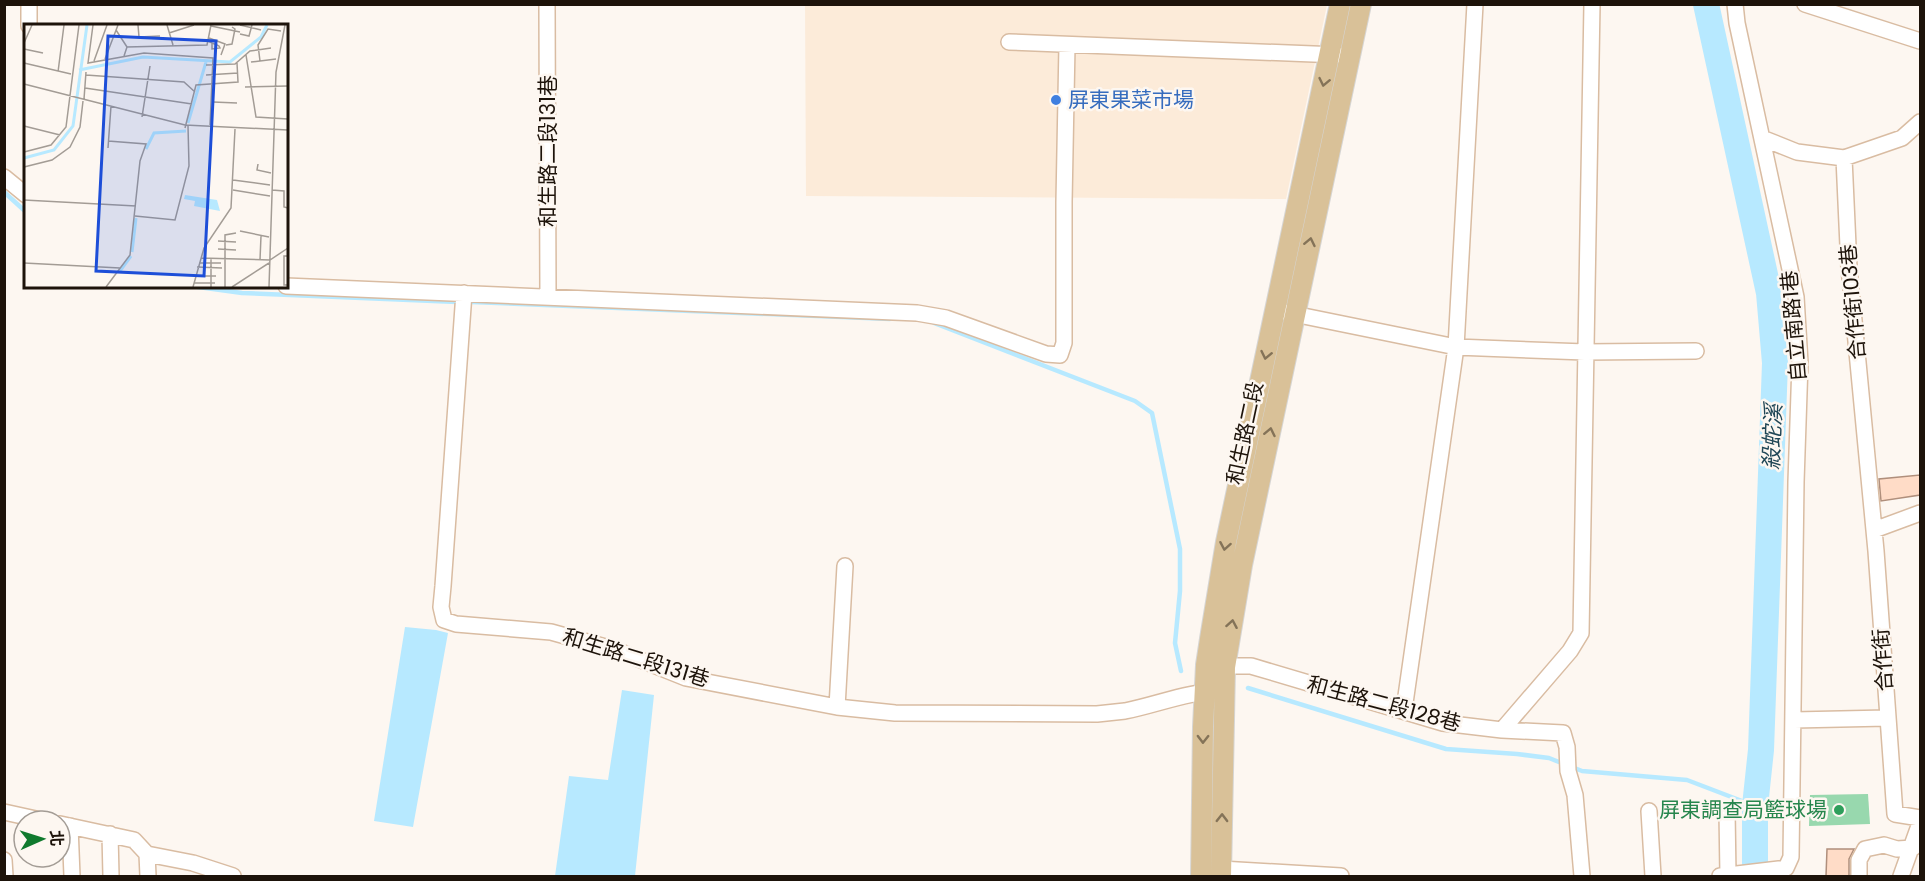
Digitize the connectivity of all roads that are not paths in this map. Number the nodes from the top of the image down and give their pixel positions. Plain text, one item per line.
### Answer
1 (29, 4) edge
2 (547, 4) edge
3 (1340, 4) edge
4 (1361, 4) edge
5 (1475, 4) edge
6 (1592, 4) edge
7 (1735, 4) edge
8 (1805, 4) edge
9 (29, 24) edge
10 (1920, 41) edge
11 (1009, 42) dead end
12 (1067, 45) junction
13 (1330, 54) junction
14 (1350, 56) junction
15 (1920, 122) edge
16 (1762, 138) junction
17 (1844, 158) junction
18 (4, 177) edge
19 (24, 193) edge
20 (288, 286) edge
21 (464, 293) junction
22 (548, 297) junction
23 (1285, 313) junction
24 (1456, 346) junction
25 (1696, 351) dead end
26 (1586, 352) junction
27 (1920, 513) edge
28 (1874, 530) junction
29 (845, 566) dead end
30 (1215, 666) junction
31 (1214, 691) junction
32 (837, 707) junction
33 (1404, 710) junction
34 (1887, 718) junction
35 (1794, 720) junction
36 (1502, 730) junction
37 (1649, 811) dead end
38 (1727, 811) dead end
39 (1920, 818) edge
40 (1920, 823) edge
41 (72, 826) edge
42 (110, 834) junction
43 (1912, 848) junction
44 (147, 854) junction
45 (4, 860) edge
46 (1221, 873) edge
47 (5, 876) edge
48 (111, 876) edge
49 (148, 876) edge
50 (233, 876) edge
51 (1201, 876) edge
52 (1341, 876) edge
53 (1582, 876) edge
54 (1653, 876) edge
55 (1728, 876) edge
56 (1859, 876) edge
57 (1901, 876) edge

1 - 9 street
2 - 22 street, 和生路二段131巷
3 - 13 main road, 和生路二段
4 - 14 main road, 和生路二段
5 - 24 street
6 - 26 street
7 - 16 street, 自立南路1巷
8 - 10 street
11 - 12 street
12 - 13 street
12 - 22 street
13 - 14 street
13 -> 23 main road, 和生路二段
23 -> 14 main road, 和生路二段
15 - 17 street
16 - 17 street
16 - 35 street, 自立南路1巷
17 - 28 street, 合作街103巷
18 - 19 street
20 - 21 street
21 - 22 street
21 - 32 street, 和生路二段131巷
23 - 24 street
23 - 30 main road, 和生路二段
24 - 26 street
24 - 33 street
25 - 26 street
26 - 36 street
27 - 28 street
28 - 34 street, 合作街
29 - 32 street
30 - 31 main road, 和生路二段
30 - 33 street, 和生路二段128巷
31 - 32 street, 和生路二段131巷
46 -> 31 main road, 和生路二段
31 -> 51 main road, 和生路二段
33 - 36 street, 和生路二段128巷
34 - 35 street
34 - 39 street, 合作街
35 - 55 street, 自立南路1巷
36 - 53 street, 和生路二段128巷
37 - 54 street
38 - 55 street
40 - 43 street
41 - 42 street
42 - 44 street
42 - 48 street
43 - 56 street
43 - 57 street
44 - 49 street
44 - 50 street
45 - 47 street
46 - 52 street

